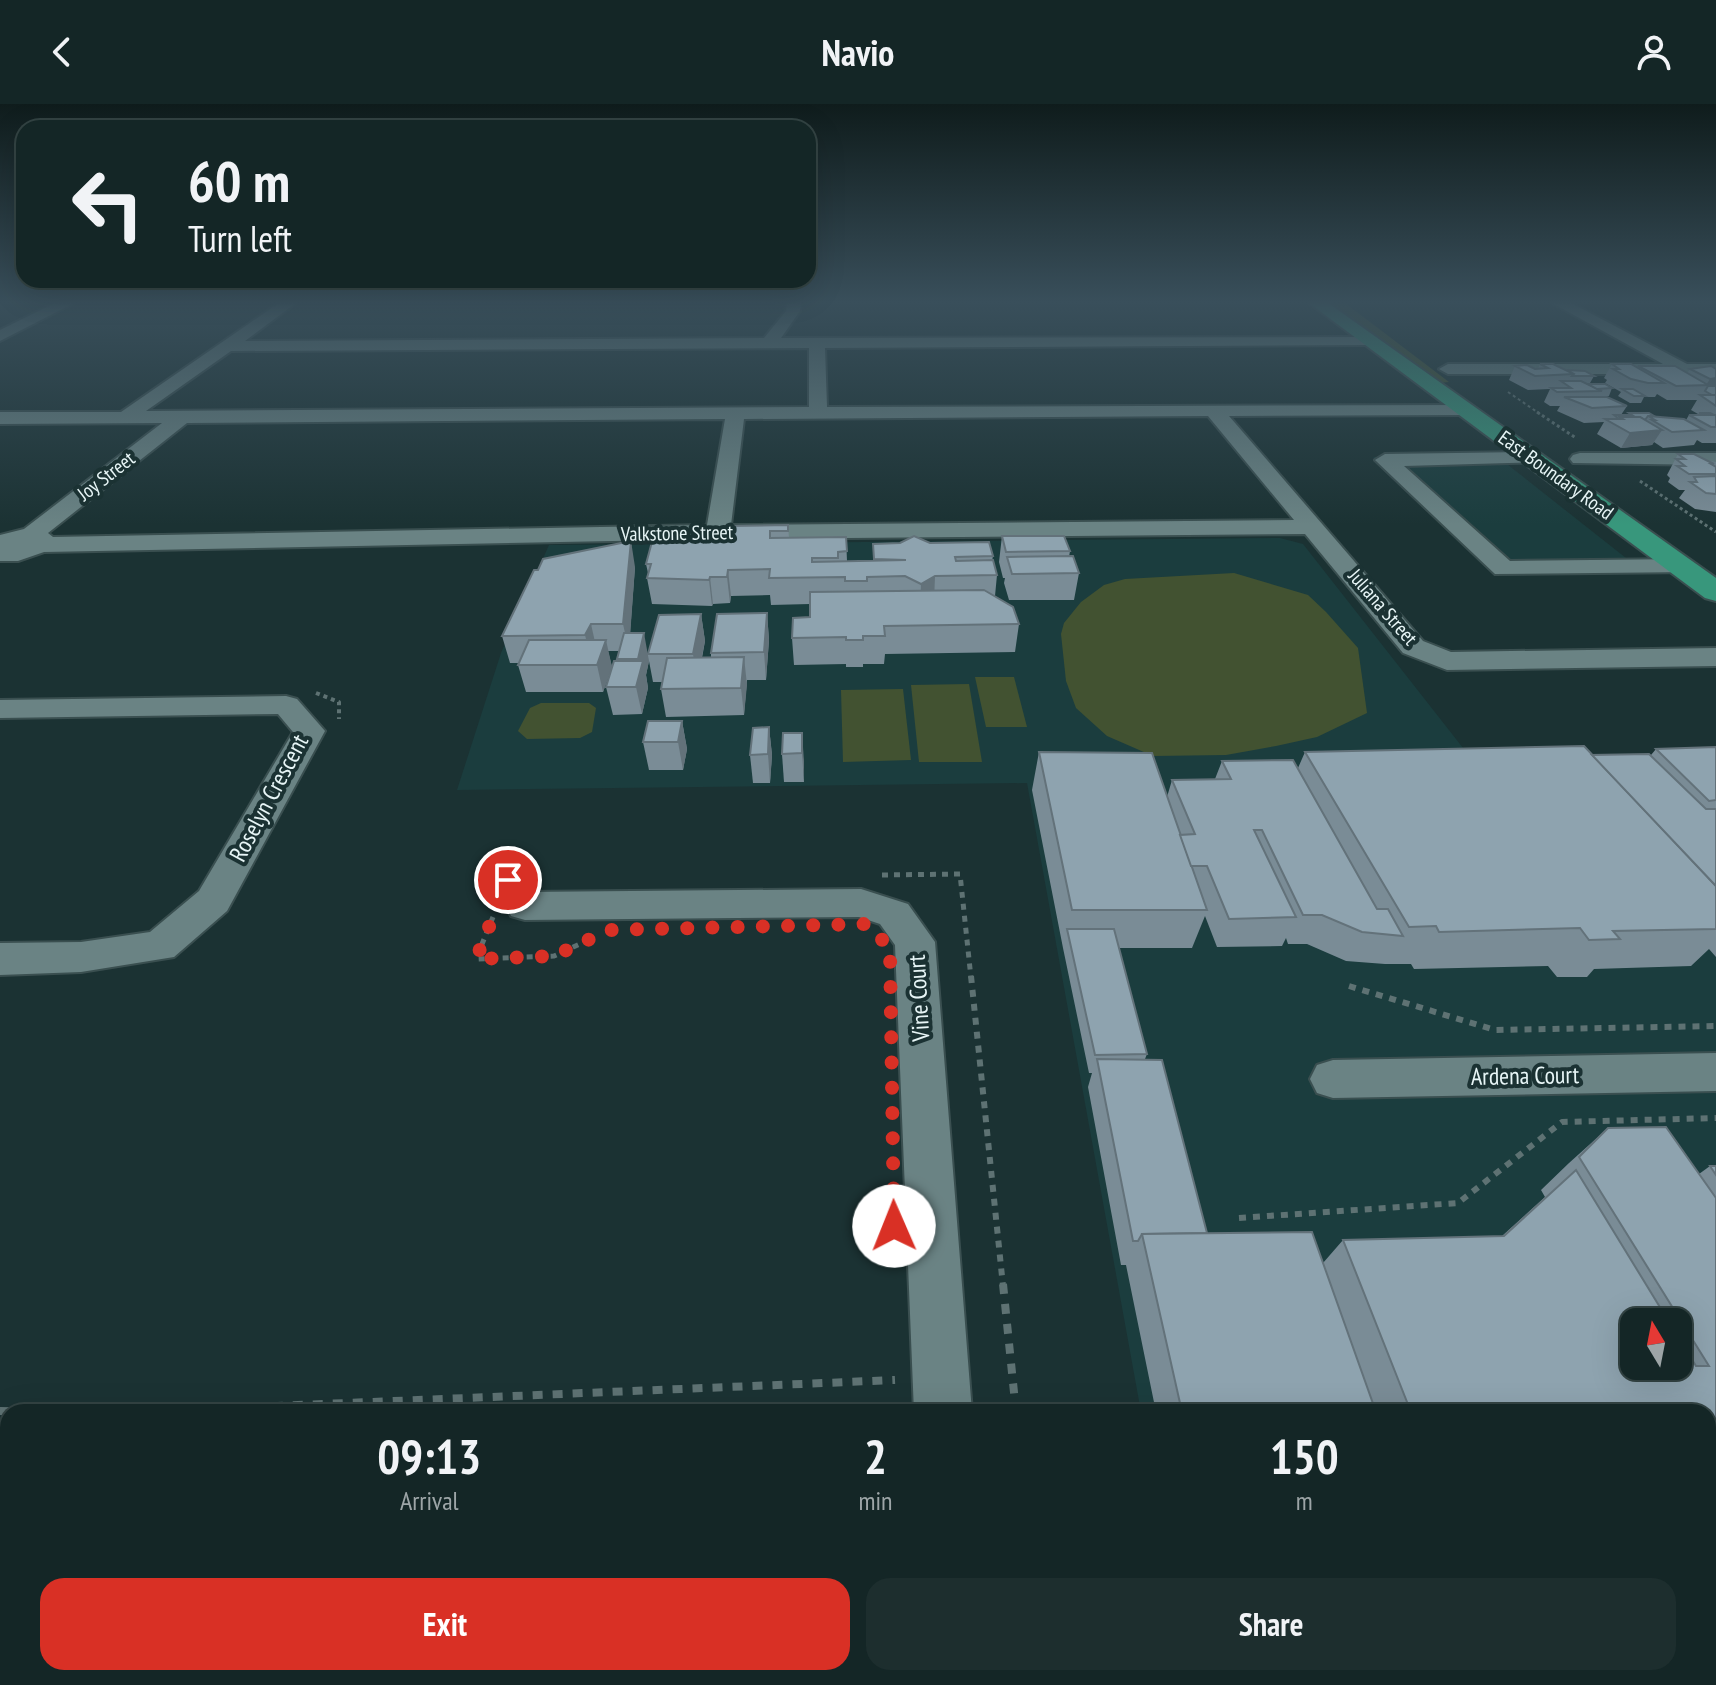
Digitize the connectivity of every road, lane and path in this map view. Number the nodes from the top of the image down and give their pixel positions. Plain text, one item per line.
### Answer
1 (184, 377) edge
2 (817, 377) edge
3 (1419, 377) edge
4 (1455, 377) edge
5 (1507, 392) dead end
6 (1470, 394) junction
7 (1214, 411) junction
8 (818, 413) junction
9 (735, 414) junction
10 (126, 417) junction
11 (182, 417) junction
12 (0, 418) edge
13 (1571, 453) dead end
14 (1532, 458) junction
15 (1716, 459) edge
16 (1611, 471) junction
17 (1314, 527) junction
18 (718, 532) junction
19 (1716, 532) edge
20 (34, 540) junction
21 (1, 553) edge
22 (1683, 567) junction
23 (1716, 592) edge
24 (1716, 657) edge
25 (306, 689) dead end
26 (0, 709) edge
27 (339, 729) dead end
28 (866, 875) dead end
29 (511, 906) joint
30 (595, 937) dead end
31 (0, 959) edge
32 (1349, 986) dead end
33 (1716, 1026) edge
34 (1716, 1072) edge
35 (1333, 1079) dead end
36 (1716, 1118) edge
37 (1239, 1218) dead end
38 (895, 1365) dead end
39 (324, 1404) edge
40 (943, 1404) edge
41 (1015, 1404) edge

1 - 10 street
2 - 8 street
3 - 6 main road, East Boundary Road
4 - 6 main road, East Boundary Road
5 - 16 path
6 - 7 street
6 - 14 main road, East Boundary Road
7 - 8 street
7 - 17 street, Juliana Street
8 - 9 street
9 - 11 street
9 - 18 street
10 - 11 street
10 - 12 street
11 - 20 street, Joy Street
13 - 16 main road, East Boundary Road
14 - 22 main road, East Boundary Road
14 - 22 street
15 - 16 street
16 - 19 path
17 - 18 street, Valkstone Street
17 - 24 street, Juliana Street
18 - 20 street, Valkstone Street
20 - 21 street
22 - 23 main road, East Boundary Road
25 - 27 path
26 - 31 street, Roselyn Crescent
28 - 41 path
29 - 30 path
29 - 40 street, Vine Court
32 - 33 path
34 - 35 street, Ardena Court
36 - 37 path
38 - 39 path

